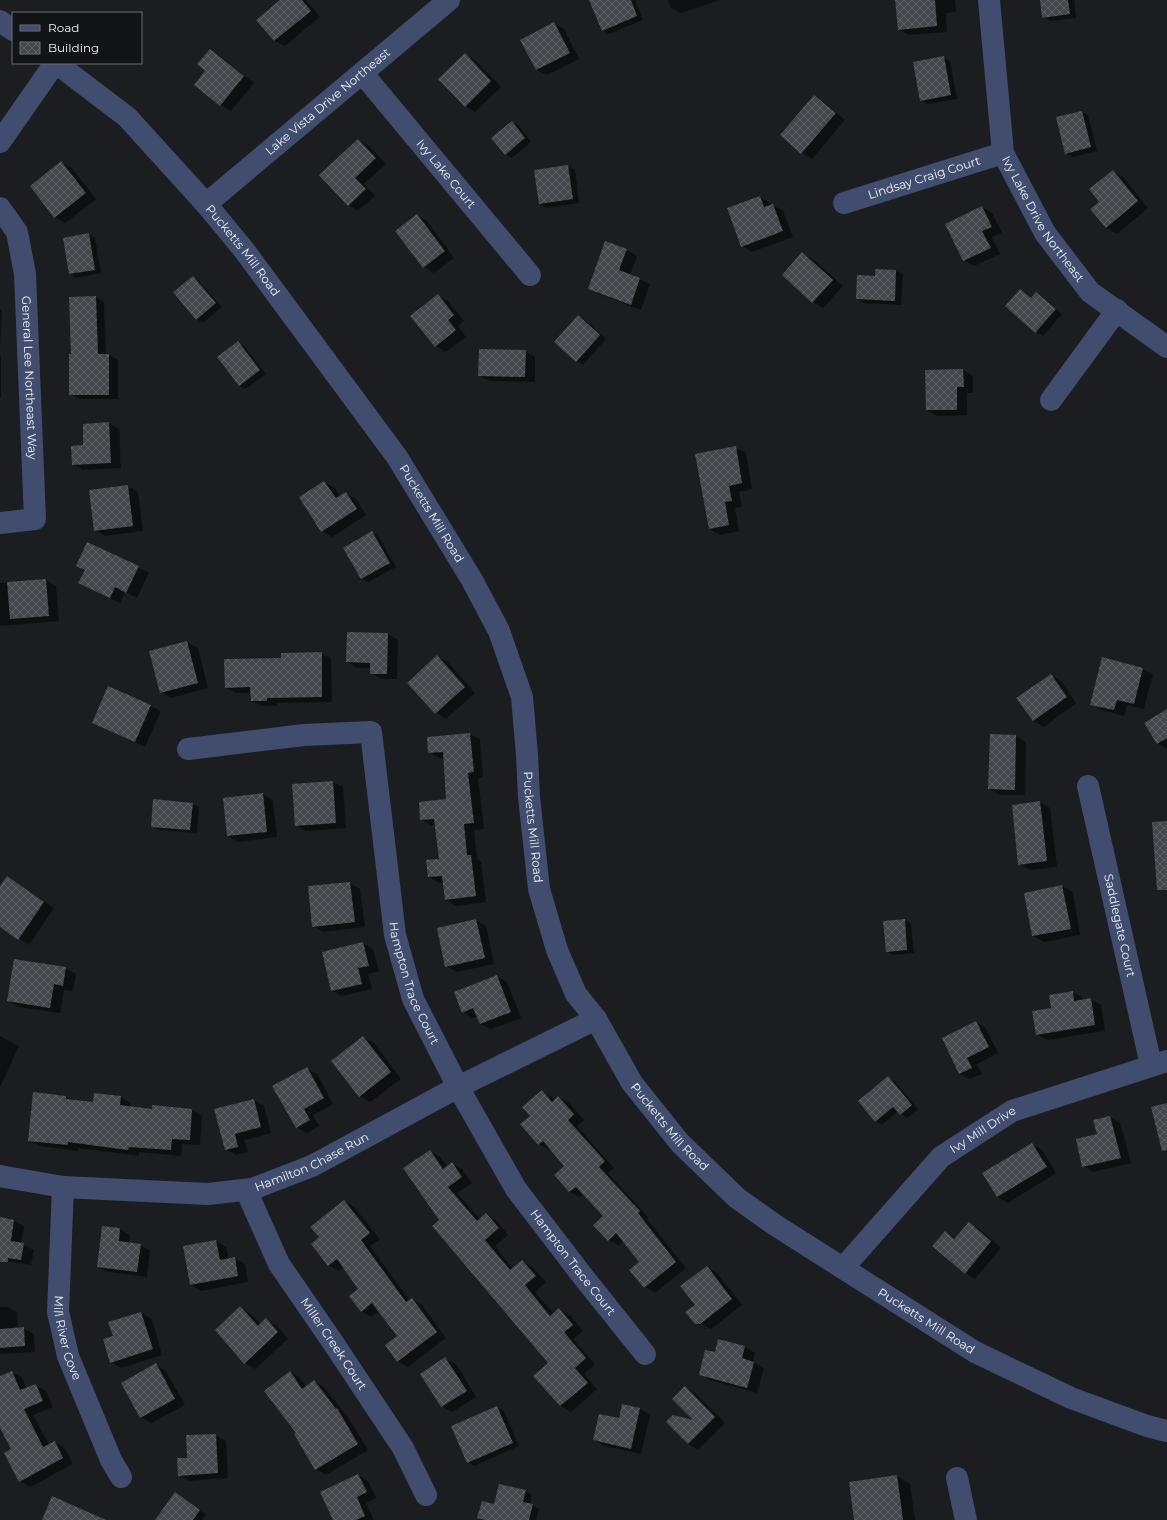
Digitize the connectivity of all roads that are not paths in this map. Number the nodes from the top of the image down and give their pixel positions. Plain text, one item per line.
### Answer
1 (449, 0) edge
2 (989, 0) edge
3 (0, 21) edge
4 (12, 29) edge
5 (55, 64) edge
6 (57, 64) edge
7 (363, 74) junction
8 (0, 142) edge
9 (1003, 153) junction
10 (844, 203) dead end
11 (206, 204) junction
12 (0, 208) edge
13 (530, 275) dead end
14 (1116, 310) junction
15 (1167, 347) edge
16 (1050, 400) dead end
17 (0, 523) edge
18 (188, 749) dead end
19 (1088, 786) dead end
20 (596, 1018) junction
21 (1159, 1063) edge
22 (458, 1088) junction
23 (0, 1176) edge
24 (63, 1187) junction
25 (246, 1190) junction
26 (843, 1268) junction
27 (645, 1354) dead end
28 (1167, 1431) edge
29 (121, 1477) dead end
30 (957, 1478) dead end
31 (426, 1495) dead end
32 (966, 1520) edge

1 - 7 street, Lake Vista Drive Northeast
2 - 9 street, Ivy Lake Drive Northeast
3 - 4 street
5 - 8 street
6 - 11 street, Pucketts Mill Road
7 - 11 street, Lake Vista Drive Northeast
7 - 13 street, Ivy Lake Court
9 - 10 street, Lindsay Craig Court
9 - 14 street, Ivy Lake Drive Northeast
11 - 20 street, Pucketts Mill Road
12 - 17 street, General Lee Northeast Way
14 - 15 street, Ivy Lake Drive Northeast
14 - 16 street
18 - 22 street, Hampton Trace Court
19 - 21 street, Saddlegate Court
20 - 22 street, Hamilton Chase Run
20 - 26 street, Pucketts Mill Road
21 - 26 street, Ivy Mill Drive
22 - 25 street, Hamilton Chase Run
22 - 27 street, Hampton Trace Court
23 - 24 street, Hamilton Chase Run
24 - 25 street, Hamilton Chase Run
24 - 29 street, Mill River Cove
25 - 31 street, Miller Creek Court
26 - 28 street, Pucketts Mill Road
30 - 32 street

